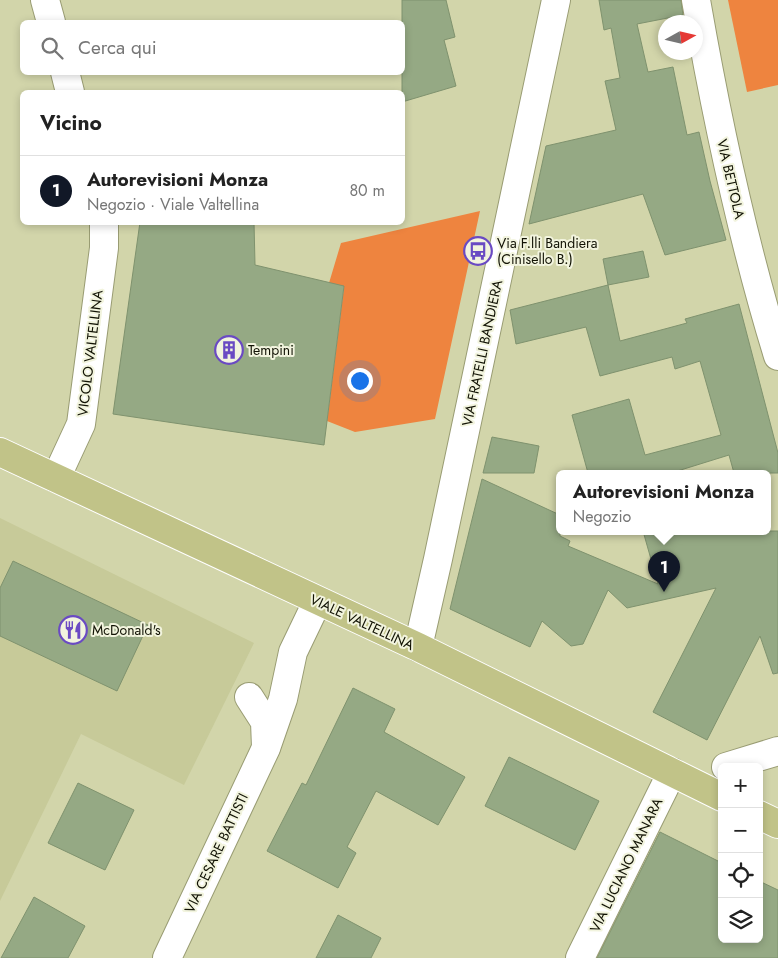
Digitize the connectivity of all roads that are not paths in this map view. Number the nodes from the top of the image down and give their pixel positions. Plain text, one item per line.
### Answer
1 (45, 0) edge
2 (556, 0) edge
3 (696, 0) edge
4 (50, 20) edge
5 (66, 75) edge
6 (70, 90) edge
7 (104, 225) edge
8 (778, 356) edge
9 (0, 452) edge
10 (56, 478) junction
11 (317, 602) junction
12 (418, 647) junction
13 (249, 697) dead end
14 (266, 748) junction
15 (778, 751) edge
16 (739, 763) edge
17 (718, 769) edge
18 (678, 776) junction
19 (718, 795) edge
20 (763, 817) edge
21 (778, 824) edge
22 (167, 958) edge
23 (580, 958) edge

1 - 4 street
2 - 12 street, VIA FRATELLI BANDIERA
3 - 8 street, VIA BETTOLA
5 - 6 street
7 - 10 street, VICOLO VALTELLINA
9 - 10 main road, VIALE VALTELLINA
10 - 11 main road, VIALE VALTELLINA
11 - 12 main road, VIALE VALTELLINA
11 - 14 street, VIA CESARE BATTISTI
12 - 18 main road, VIALE VALTELLINA
13 - 14 street, VIA CESARE BATTISTI
14 - 22 street, VIA CESARE BATTISTI
15 - 16 street
17 - 18 street
18 - 19 main road, VIALE VALTELLINA
18 - 23 street, VIA LUCIANO MANARA
20 - 21 main road

